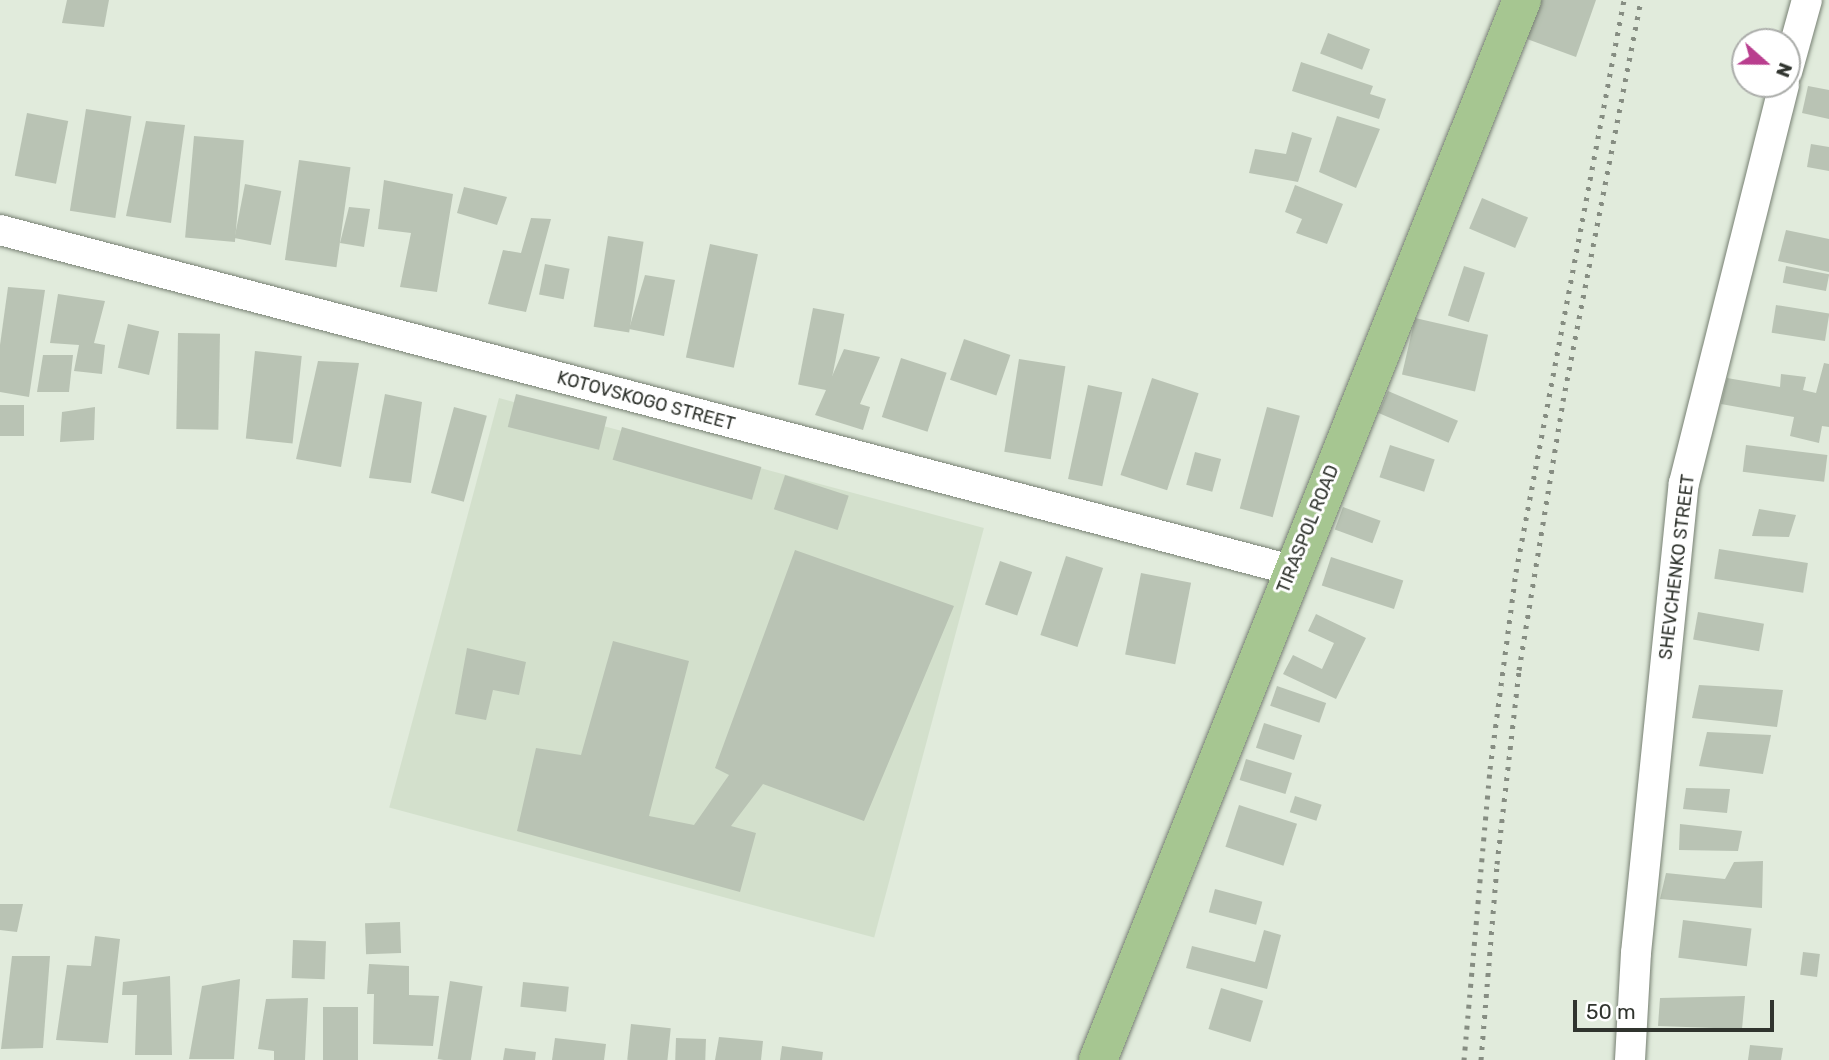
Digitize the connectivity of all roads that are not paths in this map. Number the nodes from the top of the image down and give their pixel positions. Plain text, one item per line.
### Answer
1 (1522, 0) edge
2 (1807, 0) edge
3 (1799, 28) edge
4 (1780, 98) edge
5 (0, 230) edge
6 (1291, 570) junction
7 (1098, 1060) edge
8 (1630, 1060) edge

1 - 6 main road, TIRASPOL ROAD
2 - 3 street
4 - 8 street, SHEVCHENKO STREET
5 - 6 street, KOTOVSKOGO STREET
6 - 7 main road, TIRASPOL ROAD

